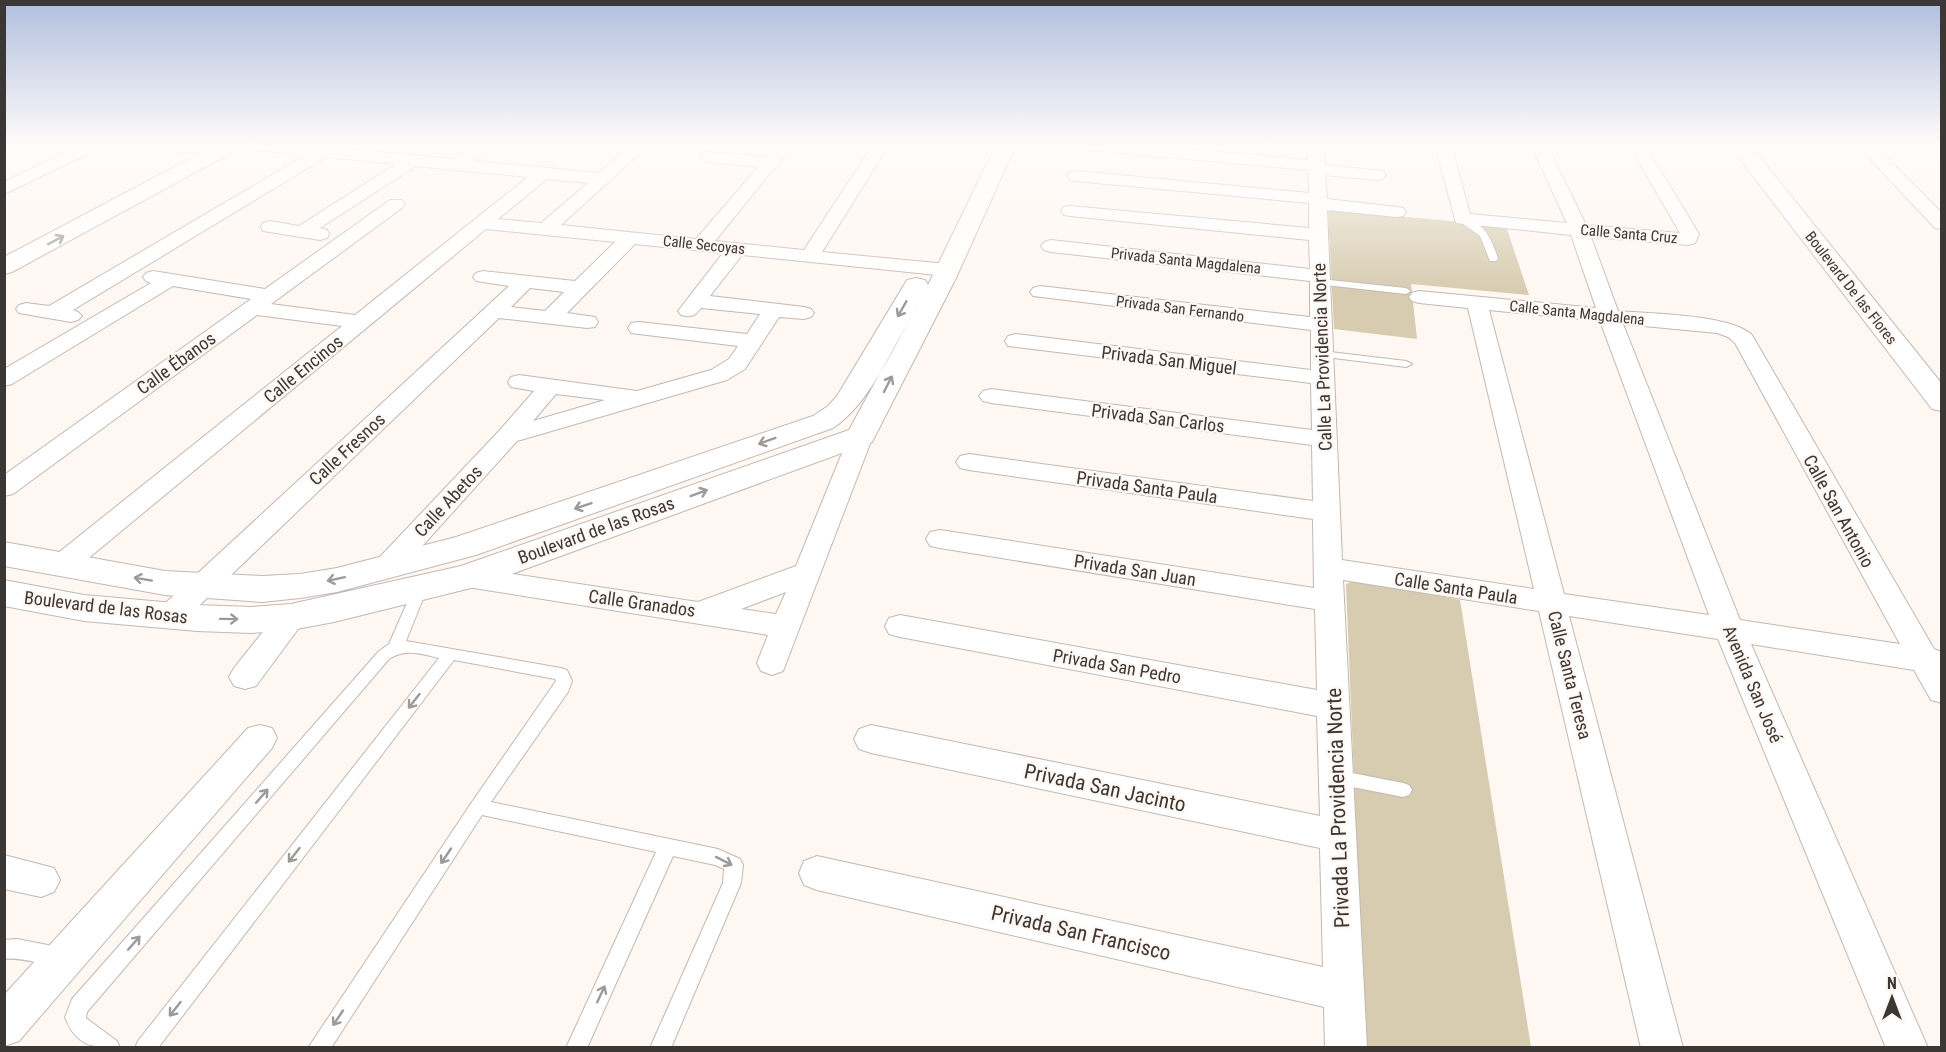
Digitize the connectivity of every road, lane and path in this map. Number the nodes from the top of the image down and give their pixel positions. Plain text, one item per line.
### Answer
1 (104, 194) edge
2 (140, 194) edge
3 (252, 194) edge
4 (360, 194) edge
5 (517, 194) edge
6 (586, 194) edge
7 (744, 194) edge
8 (850, 194) edge
9 (963, 194) edge
10 (978, 194) edge
11 (1244, 194) edge
12 (1318, 194) edge
13 (1456, 194) edge
14 (1562, 194) edge
15 (1666, 194) edge
16 (1777, 194) edge
17 (1793, 194) edge
18 (1912, 194) edge
19 (354, 198) junction
20 (1318, 202) junction
21 (1070, 211) dead end
22 (1397, 212) dead end
23 (1462, 219) junction
24 (482, 223) junction
25 (1941, 224) edge
26 (270, 227) dead end
27 (546, 229) junction
28 (1578, 230) junction
29 (302, 232) junction
30 (1319, 235) junction
31 (348, 237) junction
32 (630, 238) junction
33 (701, 245) junction
34 (1051, 246) dead end
35 (4, 248) edge
36 (737, 248) junction
37 (810, 256) junction
38 (1493, 259) dead end
39 (4, 267) edge
40 (937, 268) junction
41 (122, 272) junction
42 (483, 277) dead end
43 (170, 279) junction
44 (1320, 279) junction
45 (524, 282) junction
46 (580, 288) junction
47 (1040, 292) dead end
48 (1412, 294) joint
49 (696, 300) junction
50 (259, 302) junction
51 (1477, 303) junction
52 (26, 309) dead end
53 (774, 309) junction
54 (494, 312) junction
55 (53, 313) junction
56 (804, 313) dead end
57 (1609, 316) junction
58 (550, 318) junction
59 (101, 321) junction
60 (360, 322) junction
61 (587, 322) dead end
62 (1321, 325) junction
63 (639, 328) dead end
64 (671, 332) junction
65 (1736, 332) joint
66 (753, 341) junction
67 (1016, 341) dead end
68 (1322, 354) junction
69 (1406, 364) dead end
70 (1323, 378) junction
71 (4, 379) edge
72 (1941, 379) edge
73 (519, 382) dead end
74 (550, 386) junction
75 (991, 396) dead end
76 (641, 398) junction
77 (1941, 403) edge
78 (508, 436) junction
79 (861, 436) junction
80 (1324, 439) junction
81 (969, 462) dead end
82 (4, 488) edge
83 (1326, 513) junction
84 (940, 539) dead end
85 (4, 554) edge
86 (63, 564) junction
87 (387, 567) junction
88 (808, 572) junction
89 (467, 577) junction
90 (1329, 584) junction
91 (200, 586) junction
92 (420, 589) junction
93 (4, 593) edge
94 (1552, 604) junction
95 (700, 614) junction
96 (170, 616) junction
97 (291, 617) junction
98 (900, 626) dead end
99 (786, 627) junction
100 (1729, 629) junction
101 (394, 648) junction
102 (450, 655) junction
103 (1932, 660) edge
104 (772, 663) dead end
105 (245, 677) dead end
106 (1941, 691) edge
107 (1334, 706) junction
108 (261, 738) dead end
109 (871, 740) dead end
110 (1337, 777) junction
111 (1402, 790) dead end
112 (478, 807) junction
113 (1339, 836) junction
114 (668, 846) junction
115 (4, 872) edge
116 (817, 873) dead end
117 (41, 880) dead end
118 (4, 950) edge
119 (66, 957) junction
120 (1344, 992) junction
121 (4, 1026) edge
122 (110, 1047) edge
123 (145, 1047) edge
124 (318, 1047) edge
125 (576, 1047) edge
126 (660, 1047) edge
127 (1346, 1047) edge
128 (1662, 1047) edge
129 (1907, 1047) edge

1 - 35 street
39 -> 2 street
3 - 41 street
4 - 19 street
5 - 24 street, Calle Encinos
6 - 27 street
7 - 33 street
8 - 37 street
9 - 40 street, Boulevard de las Rosas
10 - 40 street, Boulevard de las Rosas
11 - 20 street
12 - 20 street, Calle La Providencia Norte
13 - 23 street
14 - 28 street, Avenida San José
15 - 28 street, Calle Santa Cruz
16 - 77 street, Boulevard De las Flores
17 - 72 street, Boulevard De las Flores
18 - 25 street
19 - 29 street
19 - 31 street, Calle Ébanos
20 - 22 street
20 - 30 street, Calle La Providencia Norte
21 - 30 street
23 - 28 street, Calle Santa Cruz
23 - 38 lane
24 - 27 street, Calle Secoyas
24 - 60 street, Calle Encinos
26 - 29 street
27 - 32 street, Calle Secoyas
28 - 57 street, Avenida San José
29 - 31 street
30 - 44 street, Calle La Providencia Norte
31 - 50 street, Calle Ébanos
32 - 33 street, Calle Secoyas
32 - 46 street
33 - 36 street, Calle Secoyas
34 - 44 street, Privada Santa Magdalena
36 - 37 street, Calle Secoyas
36 - 49 street
37 - 40 street, Calle Secoyas
79 -> 40 street, Boulevard de las Rosas
40 -> 87 street, Boulevard de las Rosas
41 - 43 street
41 - 55 street
42 - 45 street
43 - 50 street
43 - 59 street
44 - 48 lane
44 - 62 street, Calle La Providencia Norte
45 - 46 street
45 - 54 street, Calle Fresnos
46 - 58 street
47 - 62 street, Privada San Fernando
48 - 51 street, Calle Santa Magdalena
49 - 53 street
49 - 64 street
50 - 60 street
50 - 82 street, Calle Ébanos
51 - 57 street, Calle Santa Magdalena
51 - 94 street, Calle Santa Teresa
52 - 55 street
53 - 56 street
53 - 66 street
54 - 58 street
54 - 91 street, Calle Fresnos
55 - 59 street
57 - 65 street, Calle Santa Magdalena
57 - 100 street, Avenida San José
58 - 61 street
59 - 71 street
60 - 86 street, Calle Encinos
62 - 68 street, Calle La Providencia Norte
63 - 64 street
64 - 66 street
65 - 103 street, Calle San Antonio
66 - 76 street
67 - 70 street, Privada San Miguel
68 - 69 lane
68 - 70 street, Calle La Providencia Norte
70 - 80 street, Calle La Providencia Norte
73 - 74 street
74 - 76 street
74 - 78 street, Calle Abetos
75 - 80 street, Privada San Carlos
76 - 78 street
78 - 87 street, Calle Abetos
79 - 88 street
89 -> 79 street, Boulevard de las Rosas
80 - 83 street, Calle La Providencia Norte
81 - 83 street, Privada Santa Paula
83 - 90 street, Calle La Providencia Norte
84 - 90 street, Privada San Juan
85 - 86 street, Boulevard de las Rosas
91 -> 86 street, Boulevard de las Rosas
87 -> 91 street, Boulevard de las Rosas
88 - 95 street, Calle Granados
88 - 99 street
89 - 92 street, Boulevard de las Rosas
89 - 95 street, Calle Granados
90 - 94 street, Calle Santa Paula
90 - 107 street, Privada La Providencia Norte
91 - 96 street, Calle Fresnos
92 - 97 street, Boulevard de las Rosas
92 - 101 lane
93 - 96 street, Boulevard de las Rosas
94 - 100 street, Calle Santa Paula
94 - 128 street, Calle Santa Teresa
95 - 99 street
96 -> 97 street, Boulevard de las Rosas
97 - 105 street
98 - 107 street, Privada San Pedro
99 - 104 street
100 - 103 street, Calle Santa Paula
100 - 129 street, Avenida San José
101 - 102 lane
122 -> 101 lane
102 - 112 lane
102 -> 123 lane
103 - 106 street, Calle San Antonio
107 - 110 street, Privada La Providencia Norte
108 - 119 street
109 - 113 street, Privada San Jacinto
110 - 111 lane
110 - 113 street, Privada La Providencia Norte
112 - 114 lane
112 -> 124 lane
113 - 120 street, Privada La Providencia Norte
125 -> 114 lane
114 -> 126 lane
115 - 117 street
116 - 120 street, Privada San Francisco
118 - 119 lane
119 - 121 street
120 - 127 street, Privada La Providencia Norte

